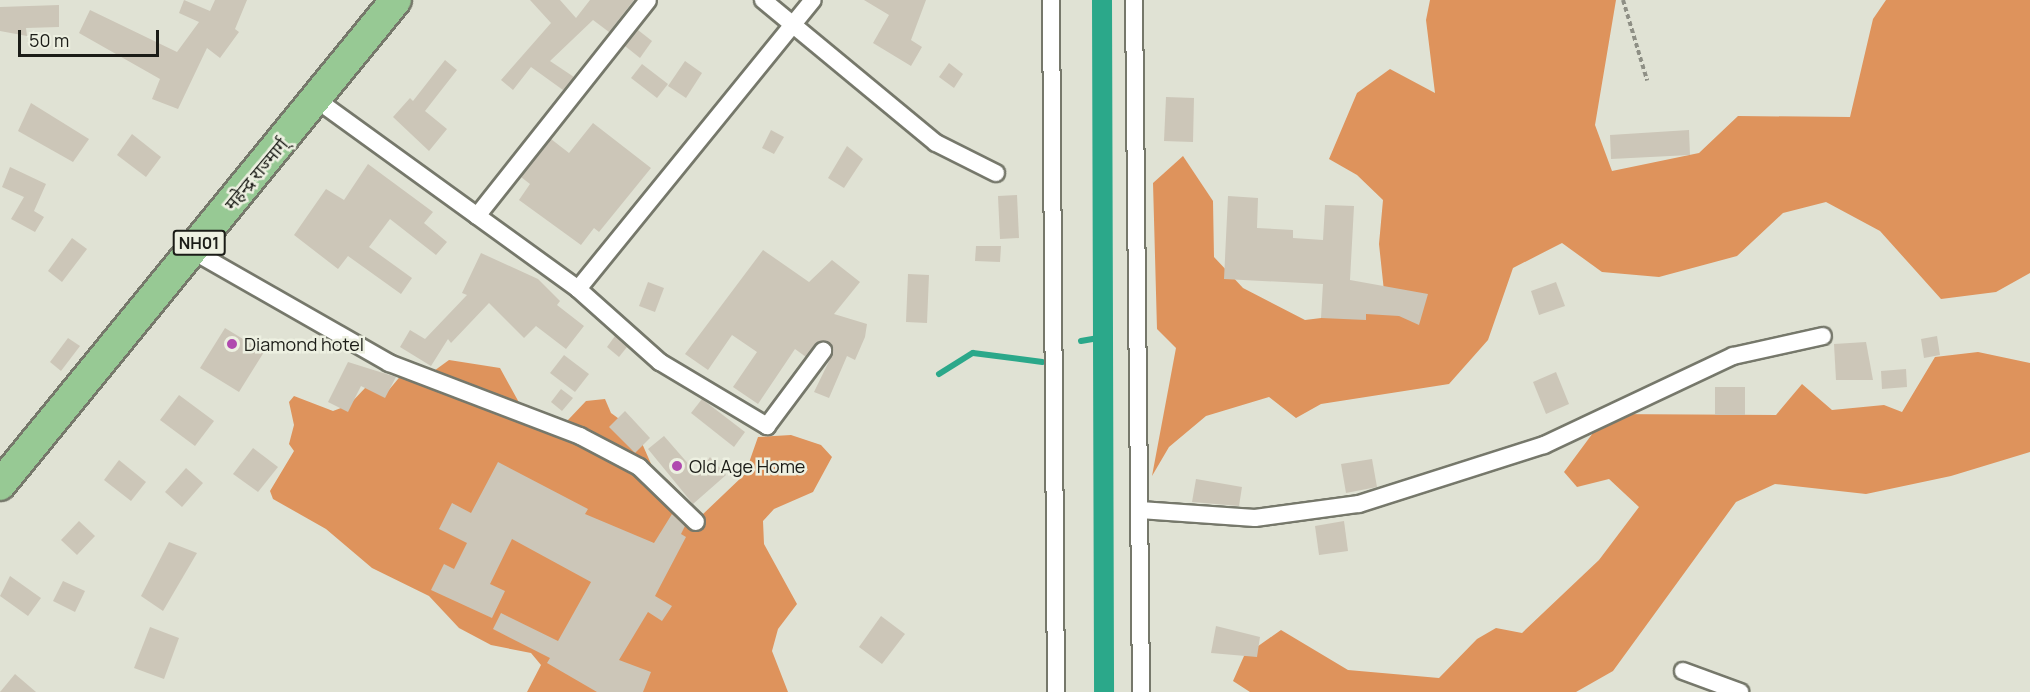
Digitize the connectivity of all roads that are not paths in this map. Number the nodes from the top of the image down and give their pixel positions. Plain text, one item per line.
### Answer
1 (396, 0) edge
2 (648, 0) edge
3 (763, 0) edge
4 (813, 0) edge
5 (1051, 0) edge
6 (1134, 0) edge
7 (792, 23) junction
8 (317, 100) junction
9 (996, 173) dead end
10 (477, 216) junction
11 (193, 251) junction
12 (578, 290) junction
13 (1823, 336) dead end
14 (824, 351) dead end
15 (0, 485) edge
16 (1140, 510) junction
17 (696, 522) dead end
18 (1683, 671) dead end
19 (1056, 692) edge
20 (1141, 692) edge
21 (1740, 692) edge

1 - 8 highway, महेन्द्र राज्मार्ग् / NH01
2 - 10 street
3 - 7 street
4 - 7 street
5 - 19 street
6 - 16 street
7 - 9 street
7 - 12 street
8 - 10 street
8 - 11 highway, महेन्द्र राज्मार्ग् / NH01
10 - 12 street
11 - 15 highway, महेन्द्र राज्मार्ग् / NH01
11 - 17 street
12 - 14 street
13 - 16 street
16 - 20 street
18 - 21 street

